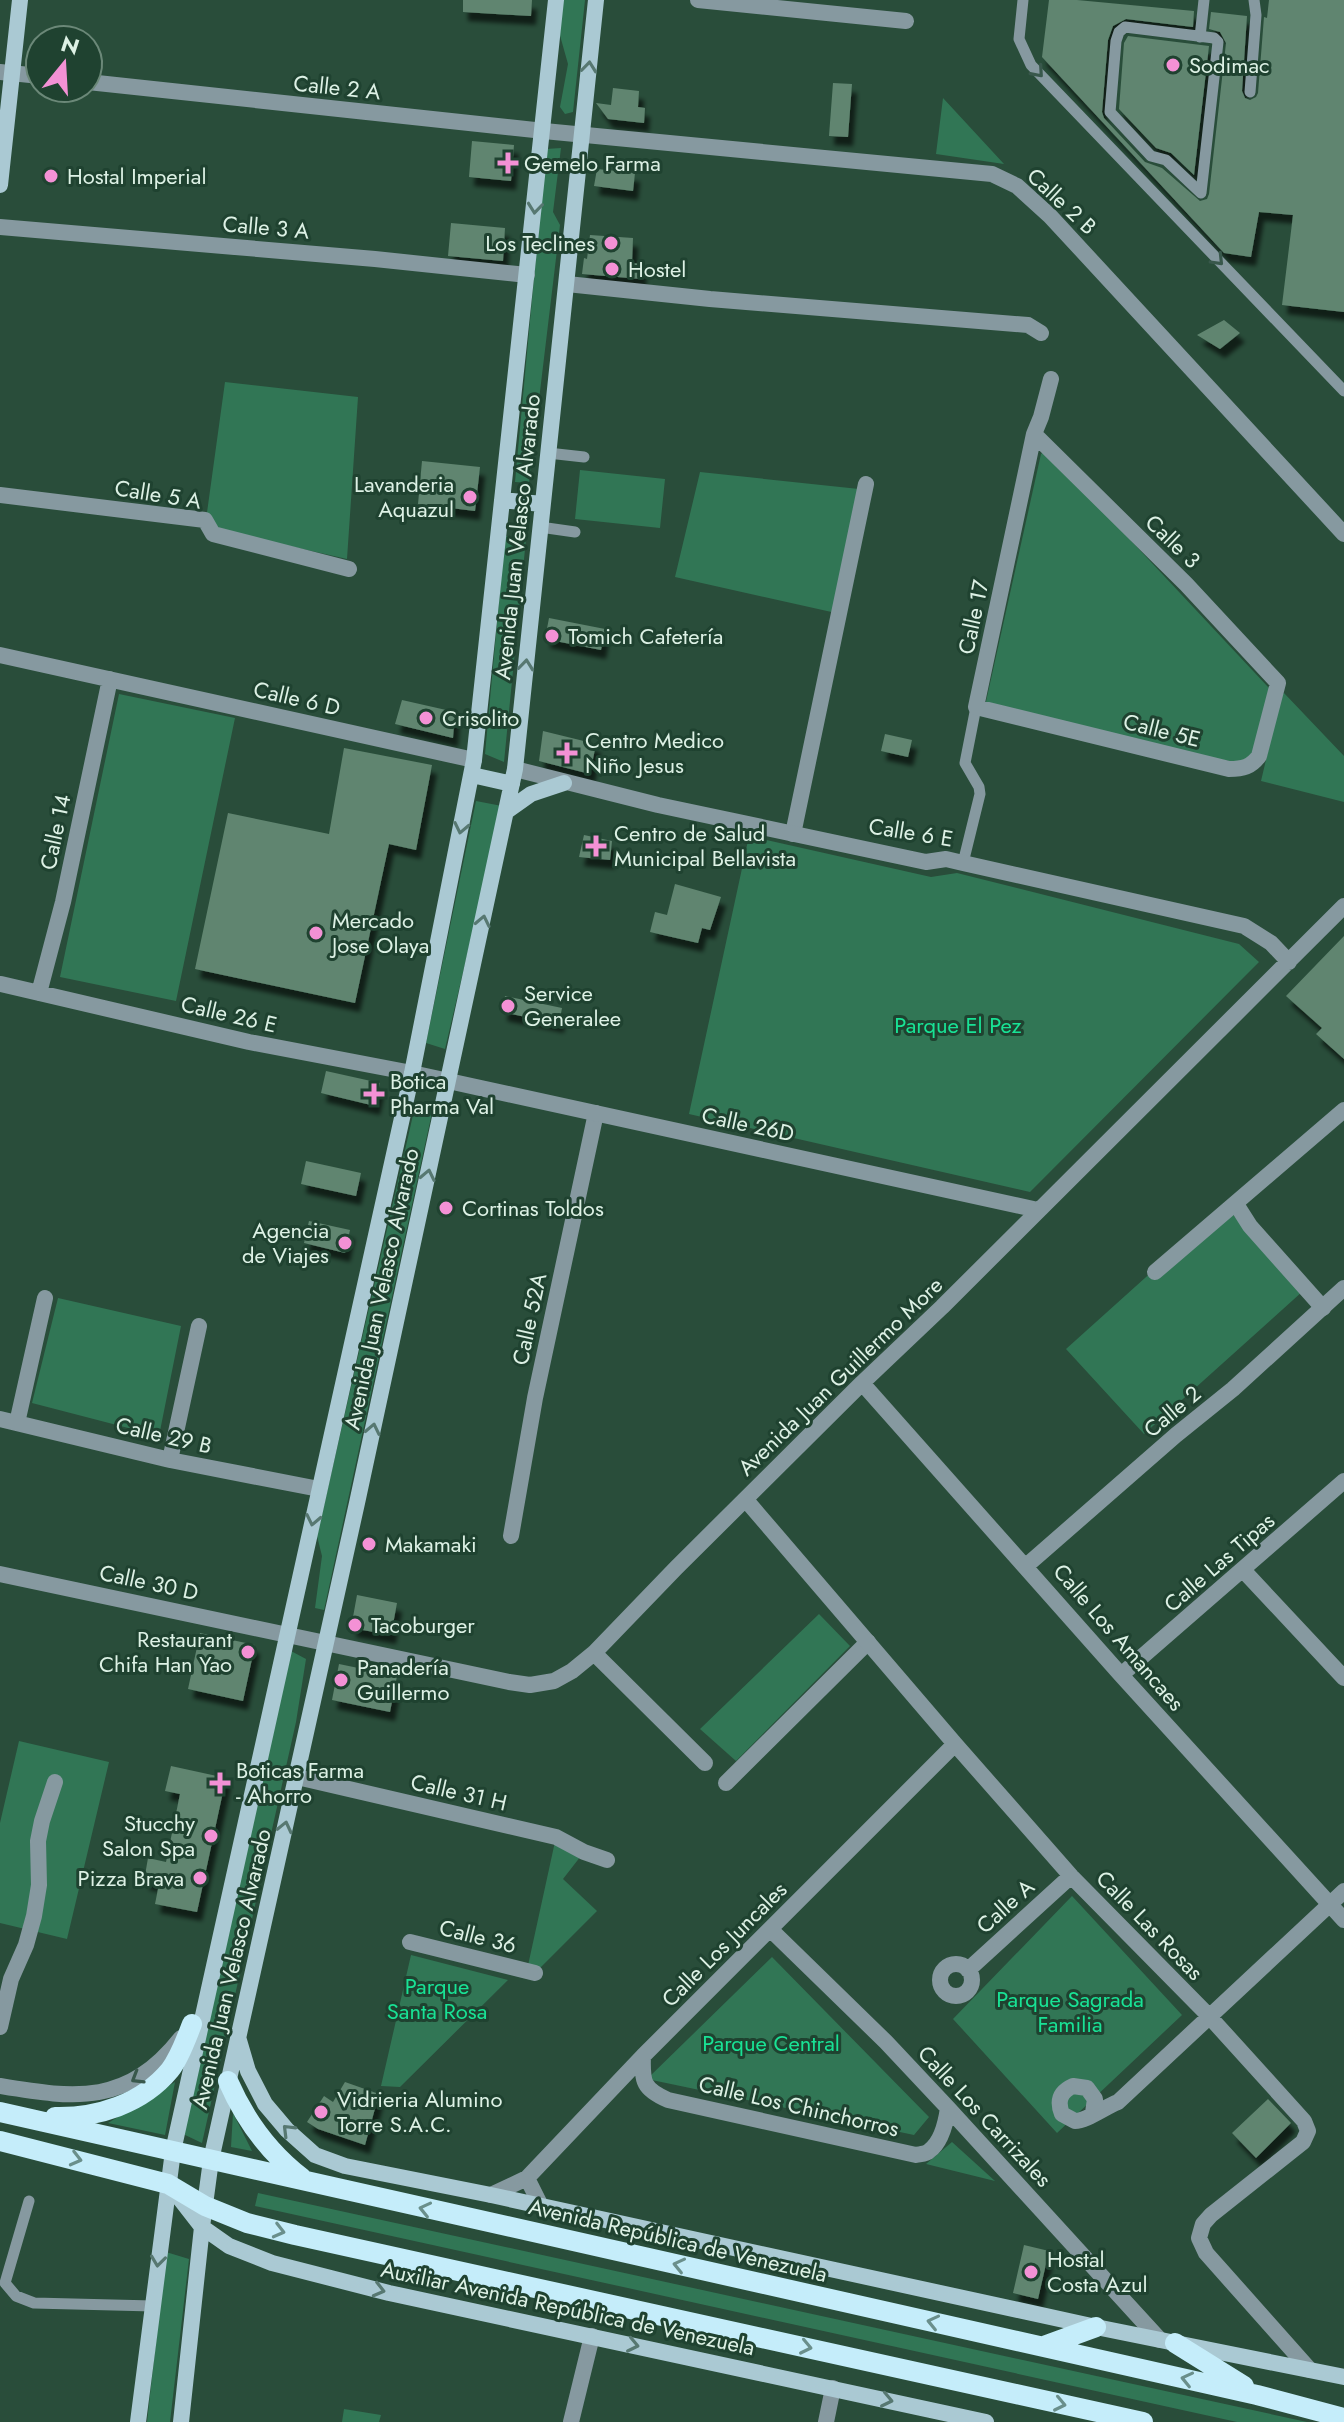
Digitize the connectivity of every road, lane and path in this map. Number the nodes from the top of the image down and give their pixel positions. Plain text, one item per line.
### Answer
1 (20, 0) edge
2 (556, 0) edge
3 (596, 0) edge
4 (698, 0) edge
5 (1023, 0) edge
6 (1204, 0) edge
7 (1254, 0) edge
8 (775, 4) edge
9 (906, 21) dead end
10 (1200, 37) junction
11 (6, 73) edge
12 (104, 84) edge
13 (1250, 92) dead end
14 (544, 131) junction
15 (582, 134) junction
16 (0, 185) edge
17 (0, 227) edge
18 (527, 275) junction
19 (567, 284) junction
20 (1041, 333) dead end
21 (1051, 379) dead end
22 (1344, 391) edge
23 (1034, 434) junction
24 (548, 453) junction
25 (584, 457) dead end
26 (866, 484) dead end
27 (0, 495) edge
28 (502, 500) junction
29 (542, 504) junction
30 (540, 527) junction
31 (575, 532) dead end
32 (1344, 534) edge
33 (349, 569) dead end
34 (0, 655) edge
35 (110, 679) junction
36 (1278, 683) joint
37 (976, 707) junction
38 (473, 768) junction
39 (513, 777) junction
40 (564, 783) junction
41 (507, 811) junction
42 (793, 834) junction
43 (963, 863) junction
44 (1344, 906) edge
45 (1289, 962) junction
46 (0, 984) edge
47 (39, 993) junction
48 (412, 1073) junction
49 (448, 1080) junction
50 (1344, 1110) edge
51 (596, 1113) junction
52 (1236, 1204) junction
53 (1038, 1210) junction
54 (1155, 1272) dead end
55 (1344, 1288) edge
56 (45, 1298) dead end
57 (1323, 1308) junction
58 (199, 1326) dead end
59 (862, 1383) junction
60 (0, 1419) edge
61 (17, 1423) junction
62 (170, 1460) junction
63 (1344, 1481) edge
64 (319, 1489) junction
65 (746, 1500) junction
66 (511, 1536) dead end
67 (1026, 1566) junction
68 (1243, 1570) junction
69 (0, 1574) edge
70 (288, 1634) junction
71 (326, 1642) junction
72 (868, 1642) junction
73 (594, 1653) junction
74 (1121, 1675) junction
75 (1344, 1678) edge
76 (955, 1744) junction
77 (705, 1763) dead end
78 (297, 1777) junction
79 (55, 1782) dead end
80 (726, 1783) dead end
81 (607, 1860) dead end
82 (1071, 1876) junction
83 (1344, 1891) edge
84 (1329, 1905) junction
85 (1344, 1920) edge
86 (770, 1929) junction
87 (410, 1942) dead end
88 (212, 1968) junction
89 (968, 1970) dead end
90 (535, 1973) dead end
91 (1208, 2015) junction
92 (192, 2024) junction
93 (0, 2027) edge
94 (238, 2036) junction
95 (643, 2056) junction
96 (228, 2081) junction
97 (0, 2086) edge
98 (948, 2108) junction
99 (1093, 2113) dead end
100 (10, 2114) edge
101 (0, 2141) edge
102 (173, 2151) junction
103 (211, 2160) junction
104 (527, 2178) junction
105 (308, 2183) junction
106 (168, 2184) junction
107 (491, 2195) junction
108 (29, 2201) dead end
109 (205, 2206) junction
110 (541, 2206) junction
111 (202, 2227) junction
112 (153, 2306) junction
113 (1096, 2327) junction
114 (592, 2336) junction
115 (1168, 2341) junction
116 (1042, 2346) junction
117 (1310, 2370) junction
118 (1344, 2377) edge
119 (833, 2388) junction
120 (1257, 2395) junction
121 (1344, 2418) edge
122 (976, 2421) edge
123 (138, 2422) edge
124 (181, 2422) edge
125 (571, 2422) edge
126 (826, 2422) edge
127 (1143, 2422) edge

1 - 11 main road
2 - 14 main road, Avenida Juan Velasco Alvarado
15 -> 3 main road, Avenida Juan Velasco Alvarado
4 - 8 street
5 -> 22 lane
6 - 10 lane
7 - 13 lane
8 - 9 street
10 - 10 lane
11 - 16 main road
12 - 14 street, Calle 2 A
14 - 15 street, Calle 2 A
14 -> 18 main road, Avenida Juan Velasco Alvarado
15 - 19 main road, Avenida Juan Velasco Alvarado
15 - 32 street, Calle 2 B
17 - 18 street, Calle 3 A
18 - 28 main road, Avenida Juan Velasco Alvarado
19 - 20 street
19 - 24 main road, Avenida Juan Velasco Alvarado
21 - 23 street, Calle 17
23 - 36 street, Calle 3
23 - 37 street, Calle 17
24 - 25 lane
24 - 29 main road, Avenida Juan Velasco Alvarado
26 - 42 street
27 - 33 street, Calle 5 A
28 - 29 main road
28 - 38 main road, Avenida Juan Velasco Alvarado
29 - 30 main road, Avenida Juan Velasco Alvarado
30 - 31 lane
39 -> 30 main road, Avenida Juan Velasco Alvarado
34 - 35 street, Calle 6 D
35 - 38 street, Calle 6 D
35 - 47 street, Calle 14
36 - 37 street, Calle 5E
37 - 43 lane, Calle 17
38 - 39 main road
38 -> 48 main road, Avenida Juan Velasco Alvarado
39 - 40 street, Calle 6 E
39 - 41 main road, Avenida Juan Velasco Alvarado
40 - 41 main road
40 - 42 street, Calle 6 E
49 -> 41 main road, Avenida Juan Velasco Alvarado
42 - 43 street, Calle 6 E
43 - 45 street, Calle 6 E
44 - 45 street, Avenida Juan Guillermo More
45 - 53 street, Avenida Juan Guillermo More
46 - 47 street, Calle 26 E
47 - 48 street, Calle 26 E
48 - 49 street, Calle 26 E
48 - 64 main road, Avenida Juan Velasco Alvarado
49 - 51 street, Calle 26D
71 -> 49 main road, Avenida Juan Velasco Alvarado
50 - 52 street
51 - 53 street, Calle 26D
51 - 66 street, Calle 52A
52 - 54 street
52 - 57 street
53 - 59 street, Avenida Juan Guillermo More
55 - 57 street, Calle 2
56 - 61 street
57 - 67 street, Calle 2
58 - 62 street
59 - 65 street, Avenida Juan Guillermo More
59 - 67 street, Calle Los Amancaes
60 - 61 street, Calle 29 B
61 - 62 street, Calle 29 B
62 - 64 street, Calle 29 B
63 - 68 street, Calle Las Tipas
64 -> 70 main road, Avenida Juan Velasco Alvarado
65 - 72 street, Calle Las Rosas
65 - 73 street, Avenida Juan Guillermo More
67 - 74 street, Calle Los Amancaes
68 - 74 street, Calle Las Tipas
68 - 75 street
69 - 70 street, Calle 30 D
70 - 71 street, Avenida Juan Guillermo More
70 - 88 main road, Avenida Juan Velasco Alvarado
71 - 73 street, Avenida Juan Guillermo More
71 - 78 main road, Avenida Juan Velasco Alvarado
72 - 76 street, Calle Las Rosas
72 - 80 street
73 - 77 street
74 - 84 street, Calle Los Amancaes
76 - 82 street, Calle Las Rosas
76 - 86 street, Calle Los Juncales
78 - 81 street, Calle 31 H
94 -> 78 main road, Avenida Juan Velasco Alvarado
79 - 93 street
82 - 89 street, Calle A
82 - 91 street, Calle Las Rosas
83 - 84 street
84 - 85 street, Calle Los Amancaes
84 - 91 street
86 - 95 street, Calle Los Juncales
86 - 98 street, Calle Los Carrizales
87 - 90 street, Calle 36
88 - 92 street
88 - 102 main road, Avenida Juan Velasco Alvarado
91 - 99 street
91 - 117 street, Calle Las Rosas
92 -> 97 street
92 - 100 main road
94 - 96 main road, Avenida Juan Velasco Alvarado
107 -> 94 main road
95 - 98 street, Calle Los Chinchorros
95 - 104 street, Calle Los Juncales
96 - 103 main road, Avenida Juan Velasco Alvarado
96 - 105 main road
98 - 115 street, Calle Los Carrizales
100 - 102 main road, Avenida República de Venezuela
101 -> 106 main road
102 - 103 main road, Avenida República de Venezuela
102 - 106 main road, Avenida Juan Velasco Alvarado
103 - 105 main road, Avenida República de Venezuela
103 - 109 main road, Avenida Juan Velasco Alvarado
104 - 107 street, Calle Los Juncales
104 - 110 street
116 -> 105 main road, Avenida República de Venezuela
106 - 109 main road
106 - 111 main road, Auxiliar Avenida República de Venezuela
106 -> 112 main road, Avenida Juan Velasco Alvarado
107 - 110 main road
108 - 112 lane
109 - 111 main road, Avenida Juan Velasco Alvarado
109 -> 127 main road
110 - 113 main road
111 -> 114 main road, Auxiliar Avenida República de Venezuela
111 - 124 main road, Avenida Juan Velasco Alvarado
112 - 123 main road, Avenida Juan Velasco Alvarado
113 - 115 main road
113 - 116 main road
114 -> 119 main road, Auxiliar Avenida República de Venezuela
114 - 125 street
115 - 117 main road
115 - 120 main road
120 -> 116 main road, Avenida República de Venezuela
117 - 118 main road
119 -> 122 main road, Auxiliar Avenida República de Venezuela
119 - 126 street
120 - 121 main road, Avenida República de Venezuela

